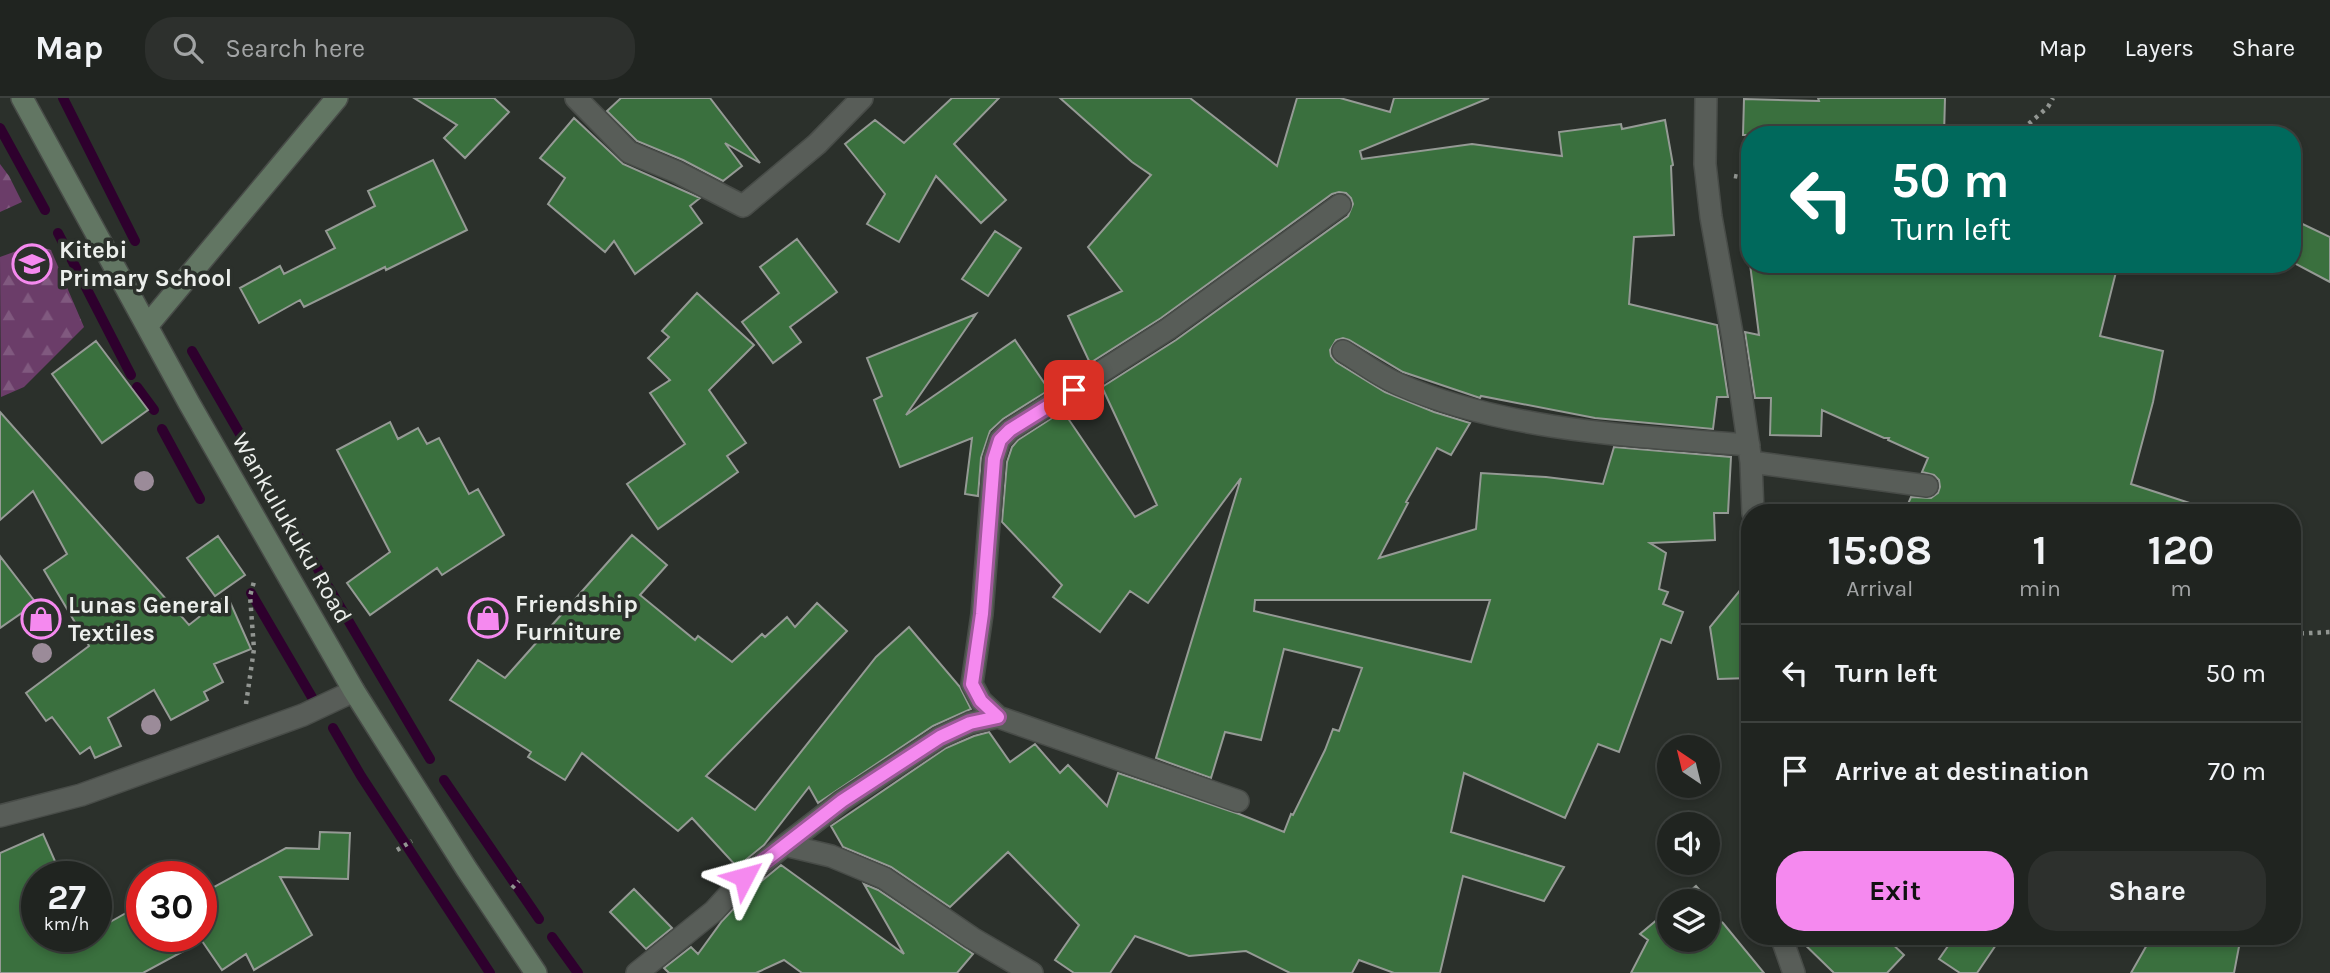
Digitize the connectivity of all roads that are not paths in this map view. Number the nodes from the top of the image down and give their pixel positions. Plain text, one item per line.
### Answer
1 (22, 98) edge
2 (337, 98) edge
3 (576, 98) edge
4 (862, 98) edge
5 (1706, 98) edge
6 (1340, 205) dead end
7 (148, 326) junction
8 (1343, 351) dead end
9 (1750, 454) junction
10 (1927, 486) dead end
11 (1753, 504) edge
12 (354, 691) junction
13 (998, 717) junction
14 (1238, 801) dead end
15 (0, 816) edge
16 (785, 845) junction
17 (1784, 945) edge
18 (536, 973) edge
19 (638, 973) edge
20 (1032, 973) edge
21 (1794, 973) edge

1 - 7 main road, Wankulukuku Road
2 - 7 main road
3 - 4 street
5 - 9 street
6 - 13 street
7 - 12 main road, Wankulukuku Road
8 - 9 street
9 - 10 street
9 - 11 street
12 - 15 street
12 - 18 main road, Wankulukuku Road
13 - 14 street
13 - 16 street
16 - 19 street
16 - 20 street
17 - 21 street

